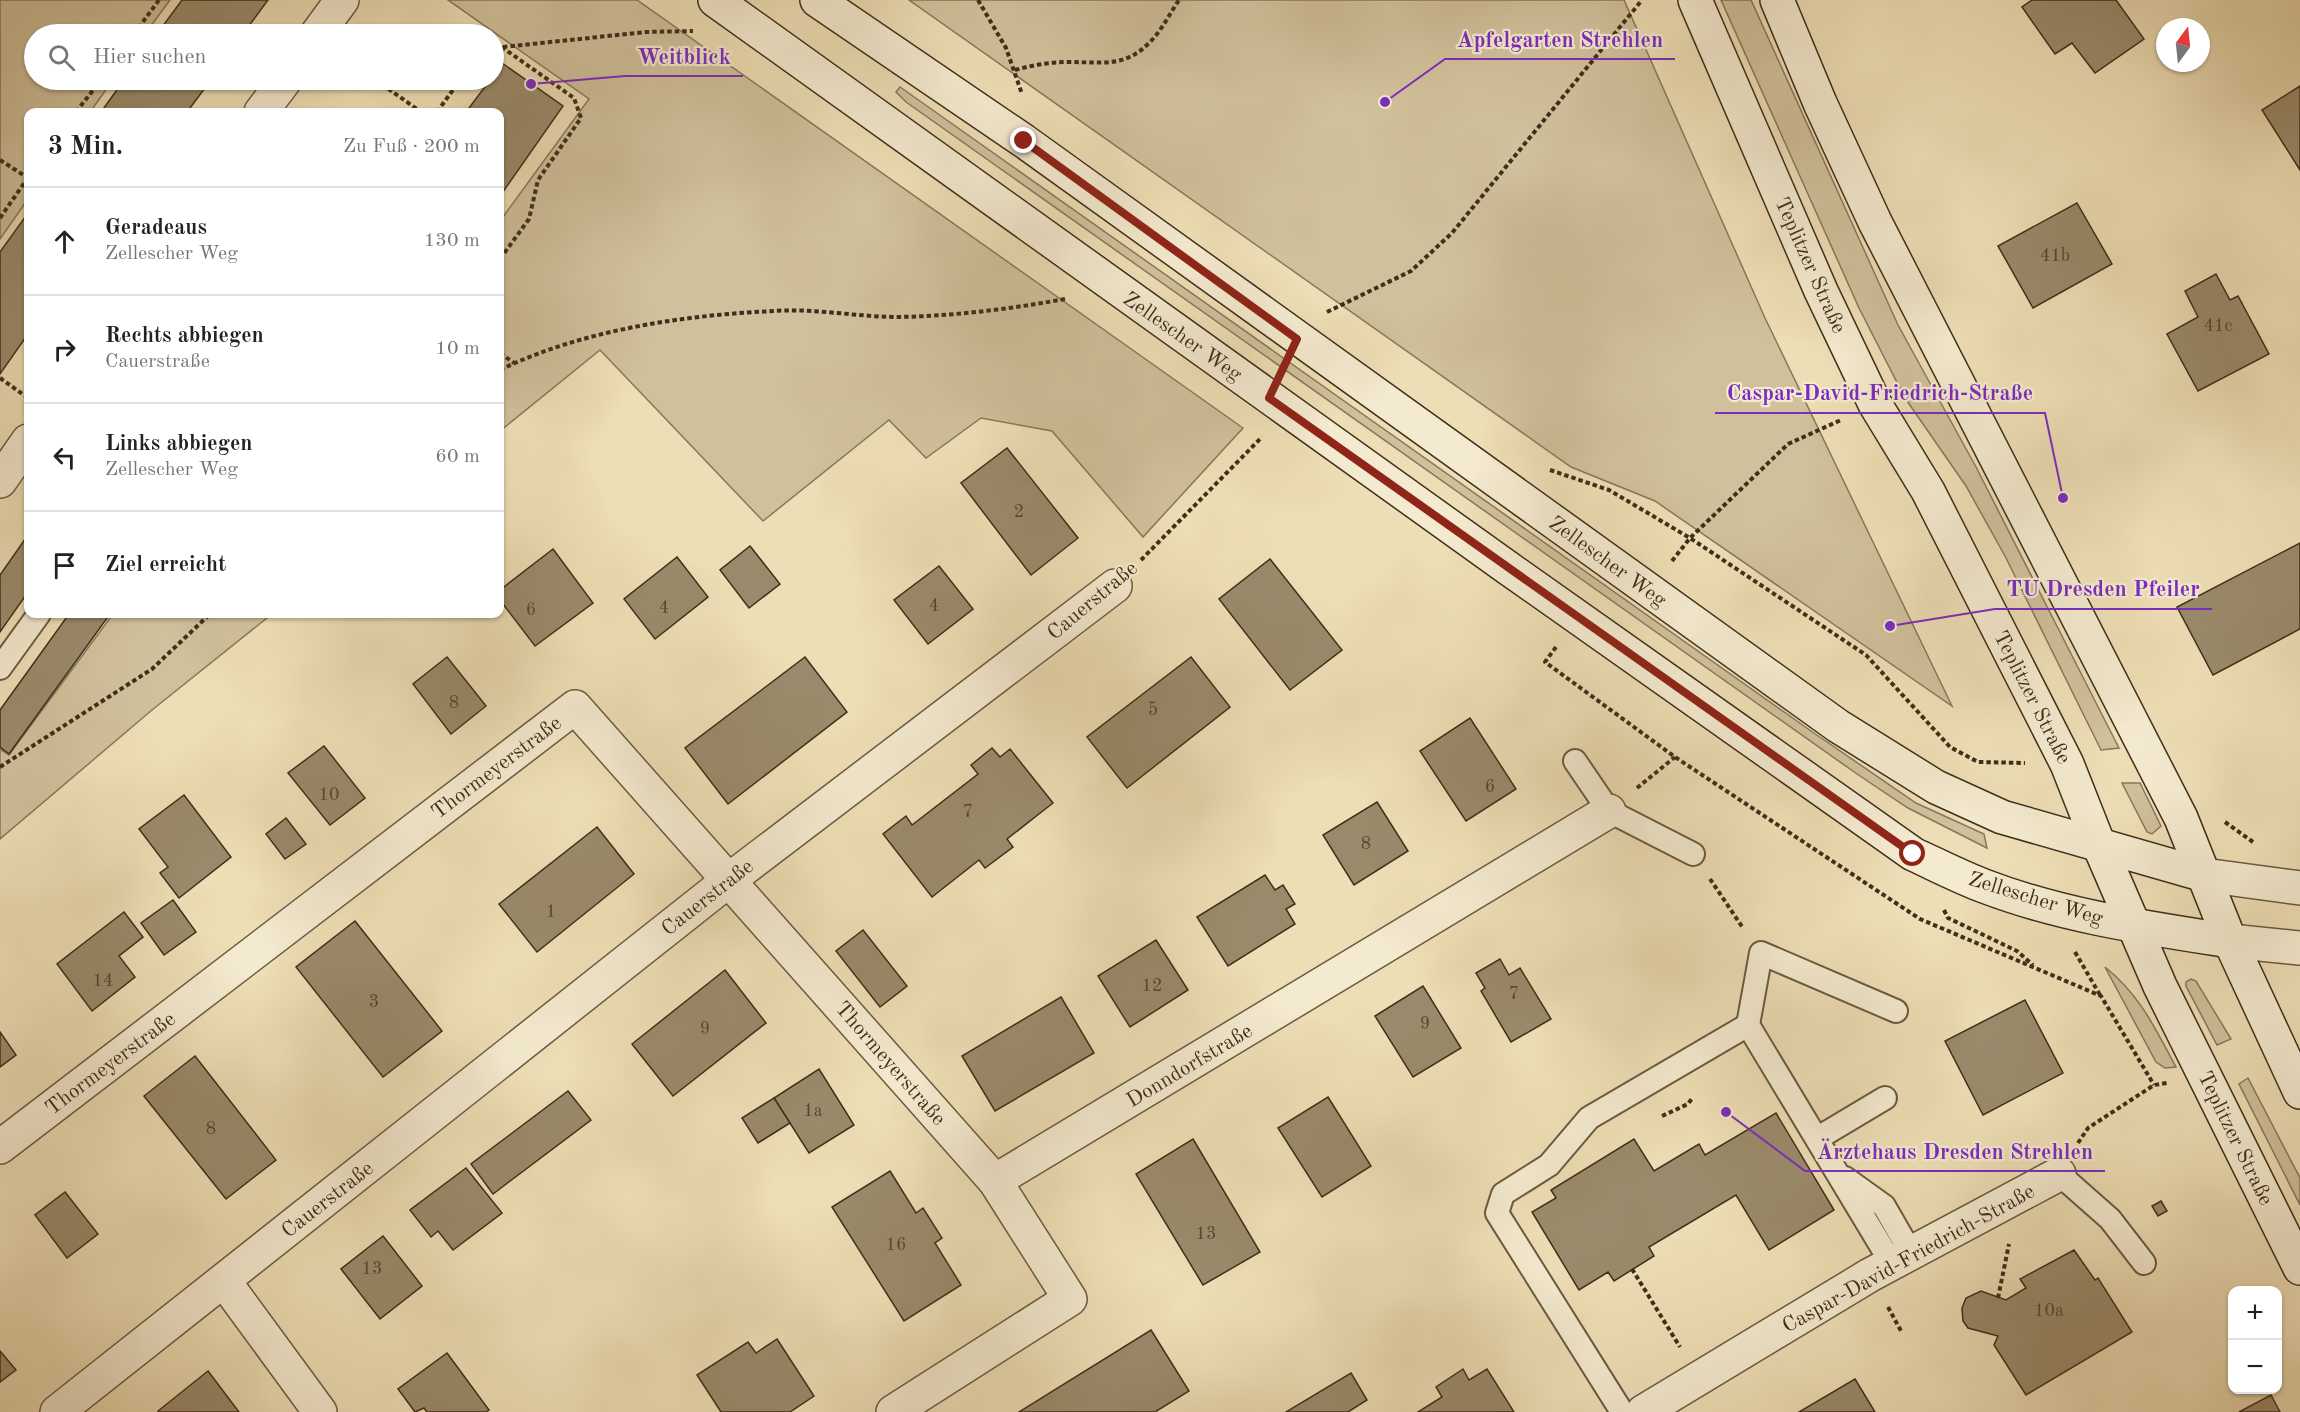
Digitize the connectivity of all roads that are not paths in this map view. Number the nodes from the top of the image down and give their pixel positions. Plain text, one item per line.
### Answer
1 (342, 0) edge
2 (715, 0) edge
3 (817, 0) edge
4 (1695, 0) edge
5 (1777, 0) edge
6 (324, 24) edge
7 (278, 90) edge
8 (264, 108) edge
9 (24, 447) edge
10 (0, 481) edge
11 (1115, 586) road end
12 (36, 618) edge
13 (0, 668) edge
14 (1575, 761) dead end
15 (1609, 811) junction
16 (2099, 846) junction
17 (1693, 854) road end
18 (2204, 875) junction
19 (729, 879) junction
20 (2300, 888) edge
21 (2134, 926) junction
22 (2229, 941) junction
23 (2300, 948) edge
24 (1896, 1011) dead end
25 (1748, 1025) junction
26 (2300, 1092) edge
27 (1885, 1098) dead end
28 (1818, 1138) junction
29 (0, 1147) edge
30 (2059, 1174) joint
31 (995, 1181) junction
32 (1902, 1258) junction
33 (2144, 1263) dead end
34 (2300, 1268) edge
35 (224, 1281) junction
36 (57, 1412) edge
37 (320, 1412) edge
38 (893, 1412) edge
39 (1622, 1412) edge
40 (1643, 1412) edge

1 - 6 main road
2 - 21 main road, Zellescher Weg
3 - 16 main road, Zellescher Weg
4 - 16 main road, Teplitzer Straße
5 - 18 main road
7 - 8 main road
9 - 10 main road
11 - 19 main road, Cauerstraße
12 - 13 lane
14 - 15 lane
15 - 17 lane
15 - 31 main road, Donndorfstraße
16 - 18 main road, Zellescher Weg
16 - 21 main road, Teplitzer Straße
18 - 20 main road
18 - 22 main road
19 - 29 main road, Thormeyerstraße
19 - 31 main road, Thormeyerstraße
19 - 35 main road, Cauerstraße
21 - 22 main road, Zellescher Weg
21 - 34 main road, Teplitzer Straße
22 - 23 main road
22 - 26 main road
24 - 25 lane
25 - 28 lane
25 - 39 lane
27 - 28 lane
28 - 32 lane
30 - 32 main road, Caspar-David-Friedrich-Straße
30 - 33 lane
31 - 38 main road
32 - 40 main road, Caspar-David-Friedrich-Straße
35 - 36 main road, Cauerstraße
35 - 37 main road

